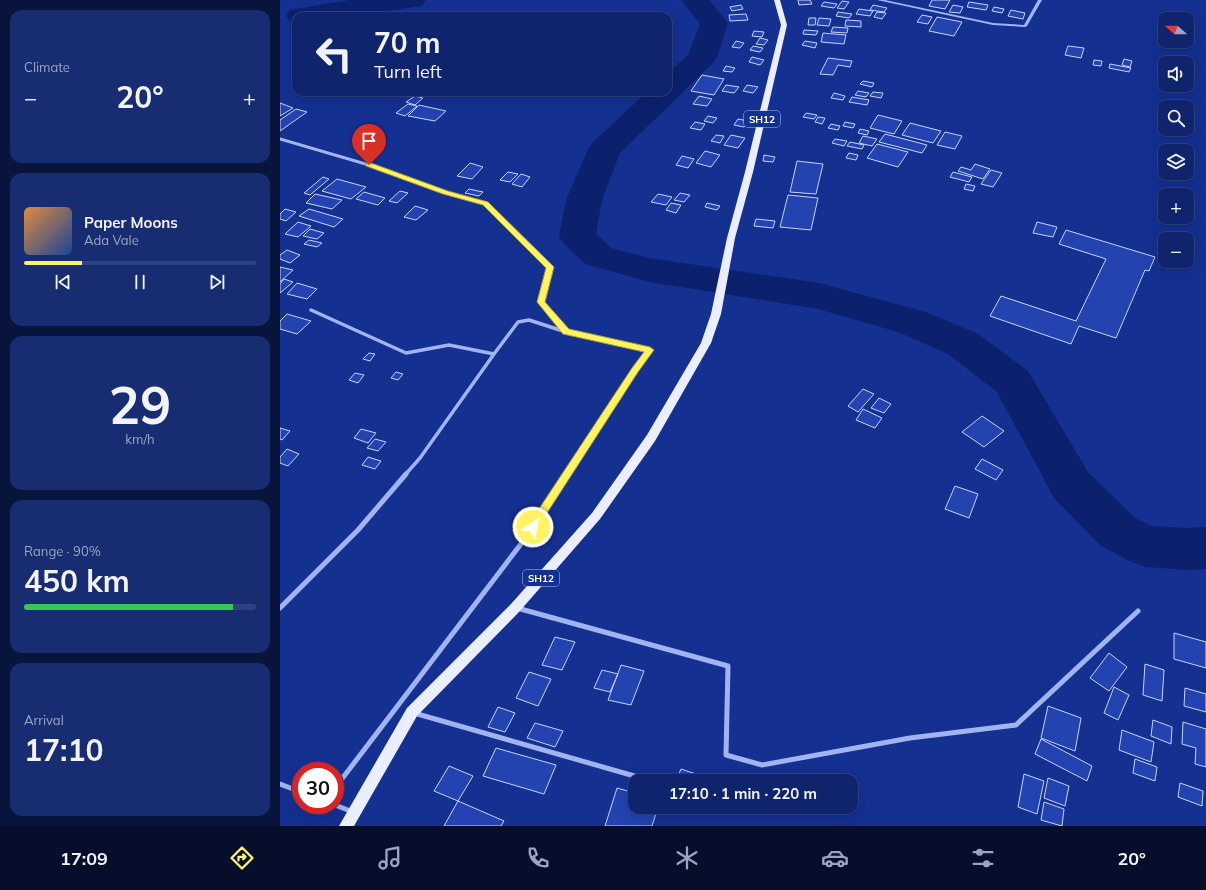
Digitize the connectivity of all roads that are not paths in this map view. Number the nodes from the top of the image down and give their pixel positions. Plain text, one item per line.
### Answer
1 (777, 0) edge
2 (879, 0) edge
3 (1040, 0) edge
4 (280, 139) edge
5 (311, 310) dead end
6 (566, 332) junction
7 (494, 354) junction
8 (280, 608) edge
9 (515, 608) junction
10 (1138, 611) dead end
11 (412, 712) junction
12 (628, 774) edge
13 (344, 776) edge
14 (280, 784) edge
15 (292, 789) edge
16 (344, 808) edge
17 (354, 812) junction
18 (346, 826) edge

1 - 9 main road, SH12
2 - 3 street
4 - 6 street
5 - 7 street
6 - 7 street
6 - 13 street
7 - 8 street
9 - 10 street
9 - 11 main road, SH12
11 - 12 street
11 - 17 main road, SH12
14 - 15 street
16 - 17 street
17 - 18 main road, SH12

